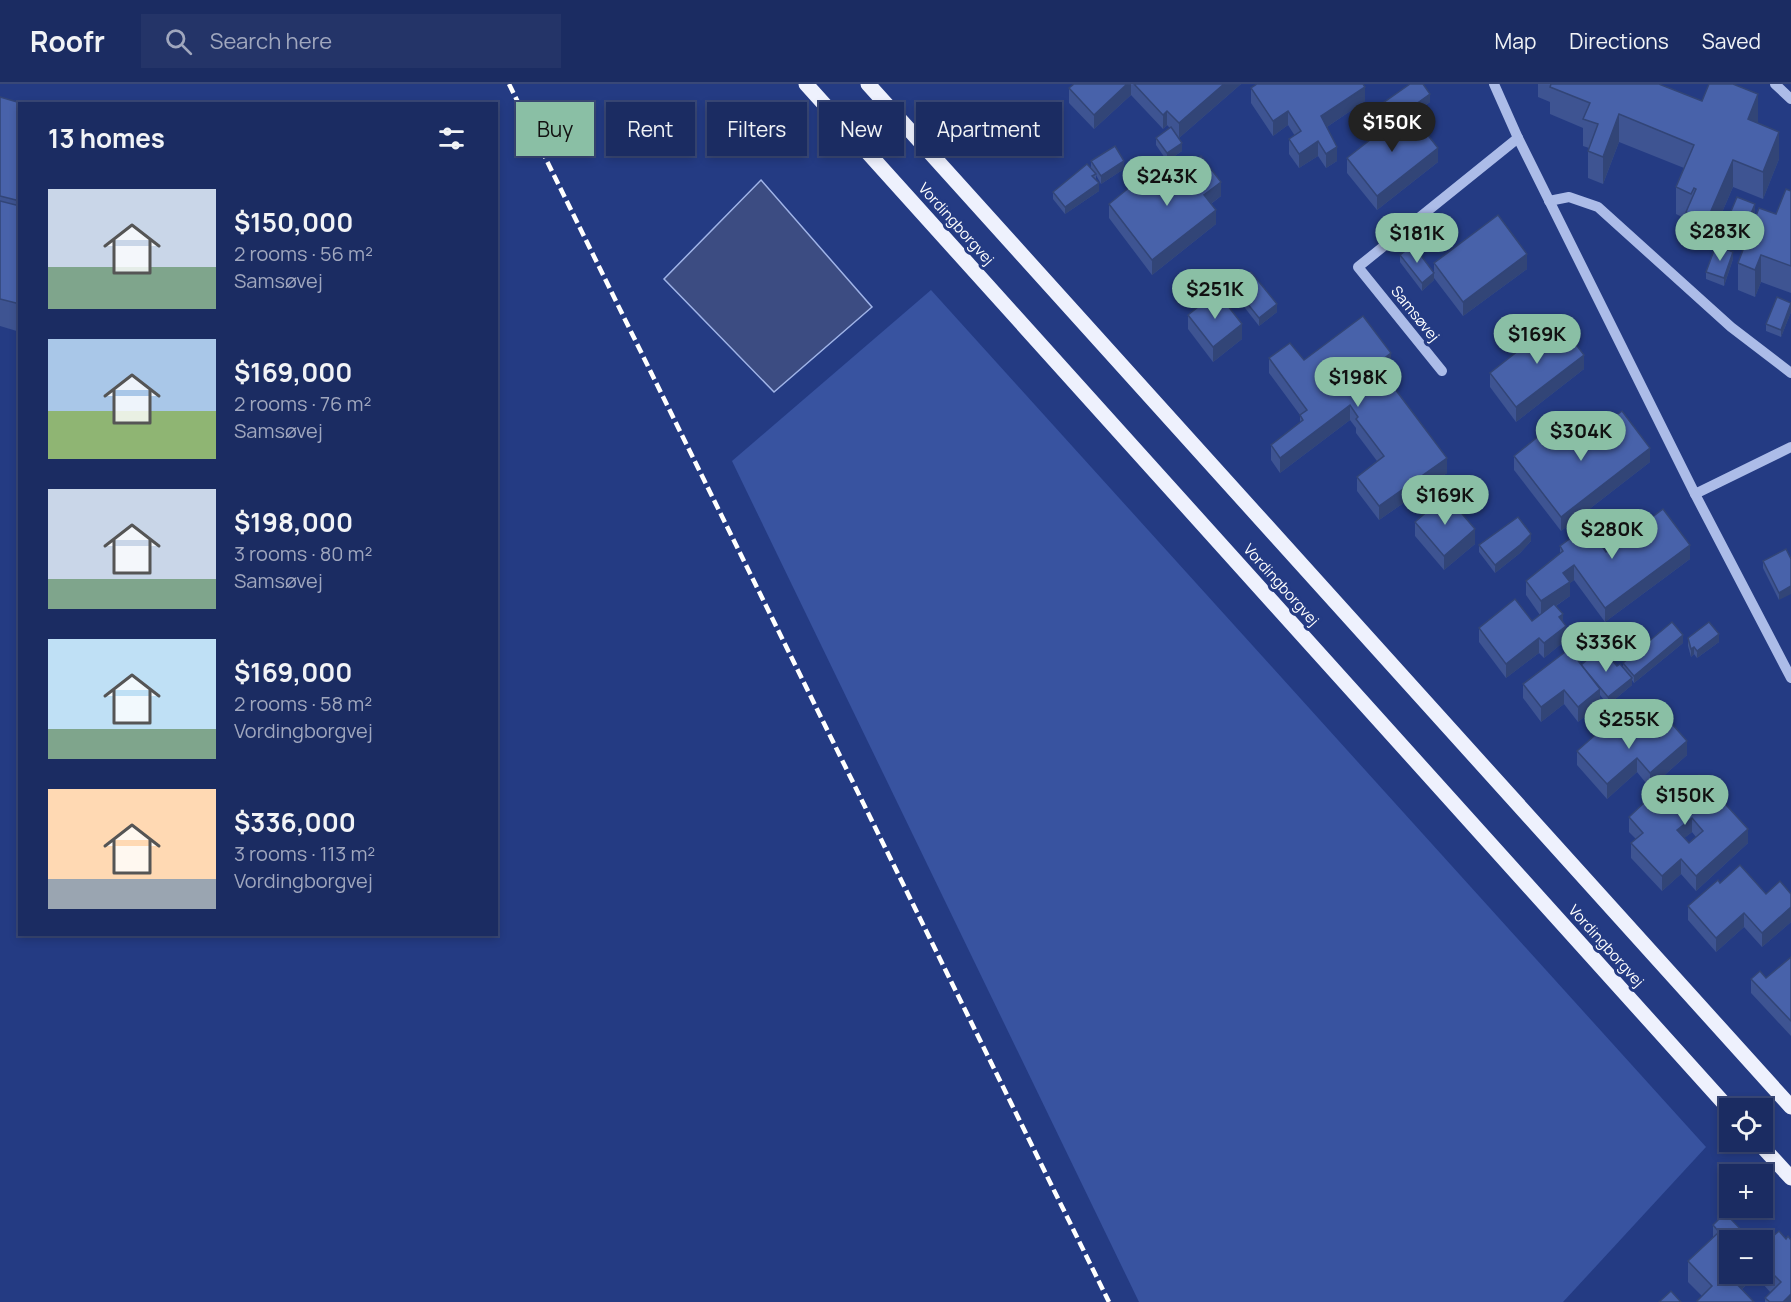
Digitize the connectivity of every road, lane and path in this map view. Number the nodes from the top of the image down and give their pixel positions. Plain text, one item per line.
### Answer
1 (806, 84) edge
2 (868, 84) edge
3 (1494, 84) edge
4 (1775, 84) edge
5 (1791, 99) edge
6 (1518, 138) junction
7 (1549, 201) junction
8 (1442, 371) dead end
9 (1791, 373) edge
10 (1791, 447) edge
11 (1695, 494) junction
12 (1791, 678) edge
13 (1719, 1098) edge
14 (1791, 1107) edge
15 (1767, 1152) edge
16 (1791, 1178) edge

1 - 13 main road, Vordingborgvej
2 - 14 main road, Vordingborgvej
3 - 6 street
4 - 5 street
6 - 7 street
6 - 8 street, Samsøvej
7 - 9 street
7 - 11 street
10 - 11 street
11 - 12 street
15 - 16 main road

